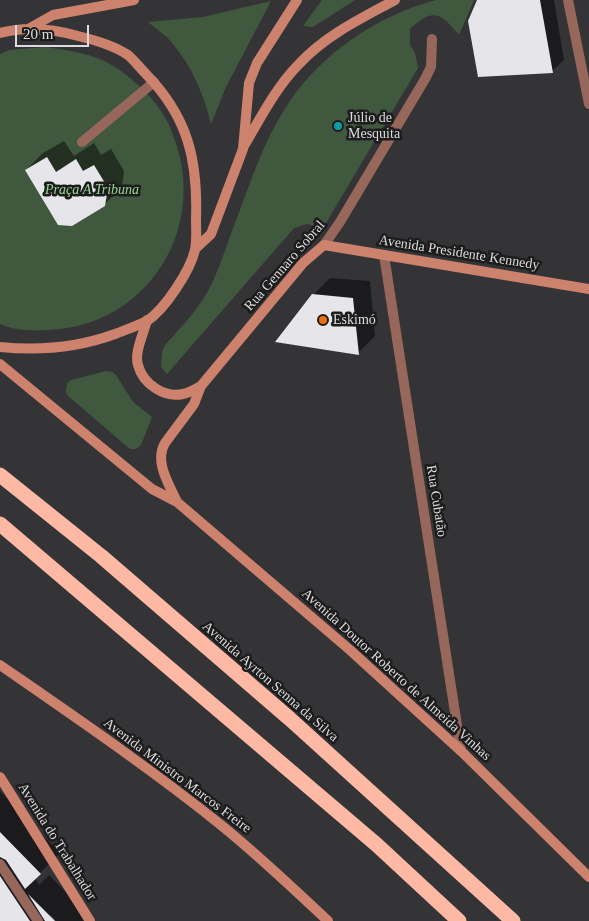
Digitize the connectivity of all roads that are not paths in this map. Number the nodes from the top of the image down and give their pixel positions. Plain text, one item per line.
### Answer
1 (134, 0) edge
2 (297, 0) edge
3 (396, 0) edge
4 (568, 0) edge
5 (30, 28) junction
6 (0, 33) edge
7 (432, 39) dead end
8 (154, 82) junction
9 (589, 104) edge
10 (82, 142) dead end
11 (243, 149) junction
12 (324, 245) junction
13 (195, 249) junction
14 (384, 255) junction
15 (589, 288) edge
16 (147, 320) junction
17 (0, 347) edge
18 (0, 364) edge
19 (201, 386) junction
20 (0, 475) edge
21 (177, 502) junction
22 (0, 524) edge
23 (0, 665) edge
24 (460, 750) junction
25 (0, 776) edge
26 (0, 864) edge
27 (589, 877) edge
28 (38, 921) edge
29 (90, 921) edge
30 (328, 921) edge
31 (459, 921) edge
32 (513, 921) edge

1 - 5 main road
2 - 11 main road
3 - 11 main road
4 - 9 street
5 - 6 main road
5 - 8 main road
7 - 12 street, Rua Gennaro Sobral
8 - 10 street
8 - 13 main road
11 - 13 main road
12 - 14 main road, Avenida Presidente Kennedy
12 - 19 main road, Rua Gennaro Sobral
13 - 16 main road
14 - 15 main road, Avenida Presidente Kennedy
14 - 24 street, Rua Cubatão
16 - 17 main road
16 - 19 main road
18 - 21 main road
19 - 21 main road, Rua Gennaro Sobral
20 - 32 highway, Avenida Ayrton Senna da Silva
21 - 24 main road, Avenida Doutor Roberto de Almeida Vinhas
22 - 31 highway
23 - 30 main road, Avenida Ministro Marcos Freire
24 - 27 main road, Avenida Doutor Roberto de Almeida Vinhas
25 - 29 main road, Avenida do Trabalhador
26 - 28 street

